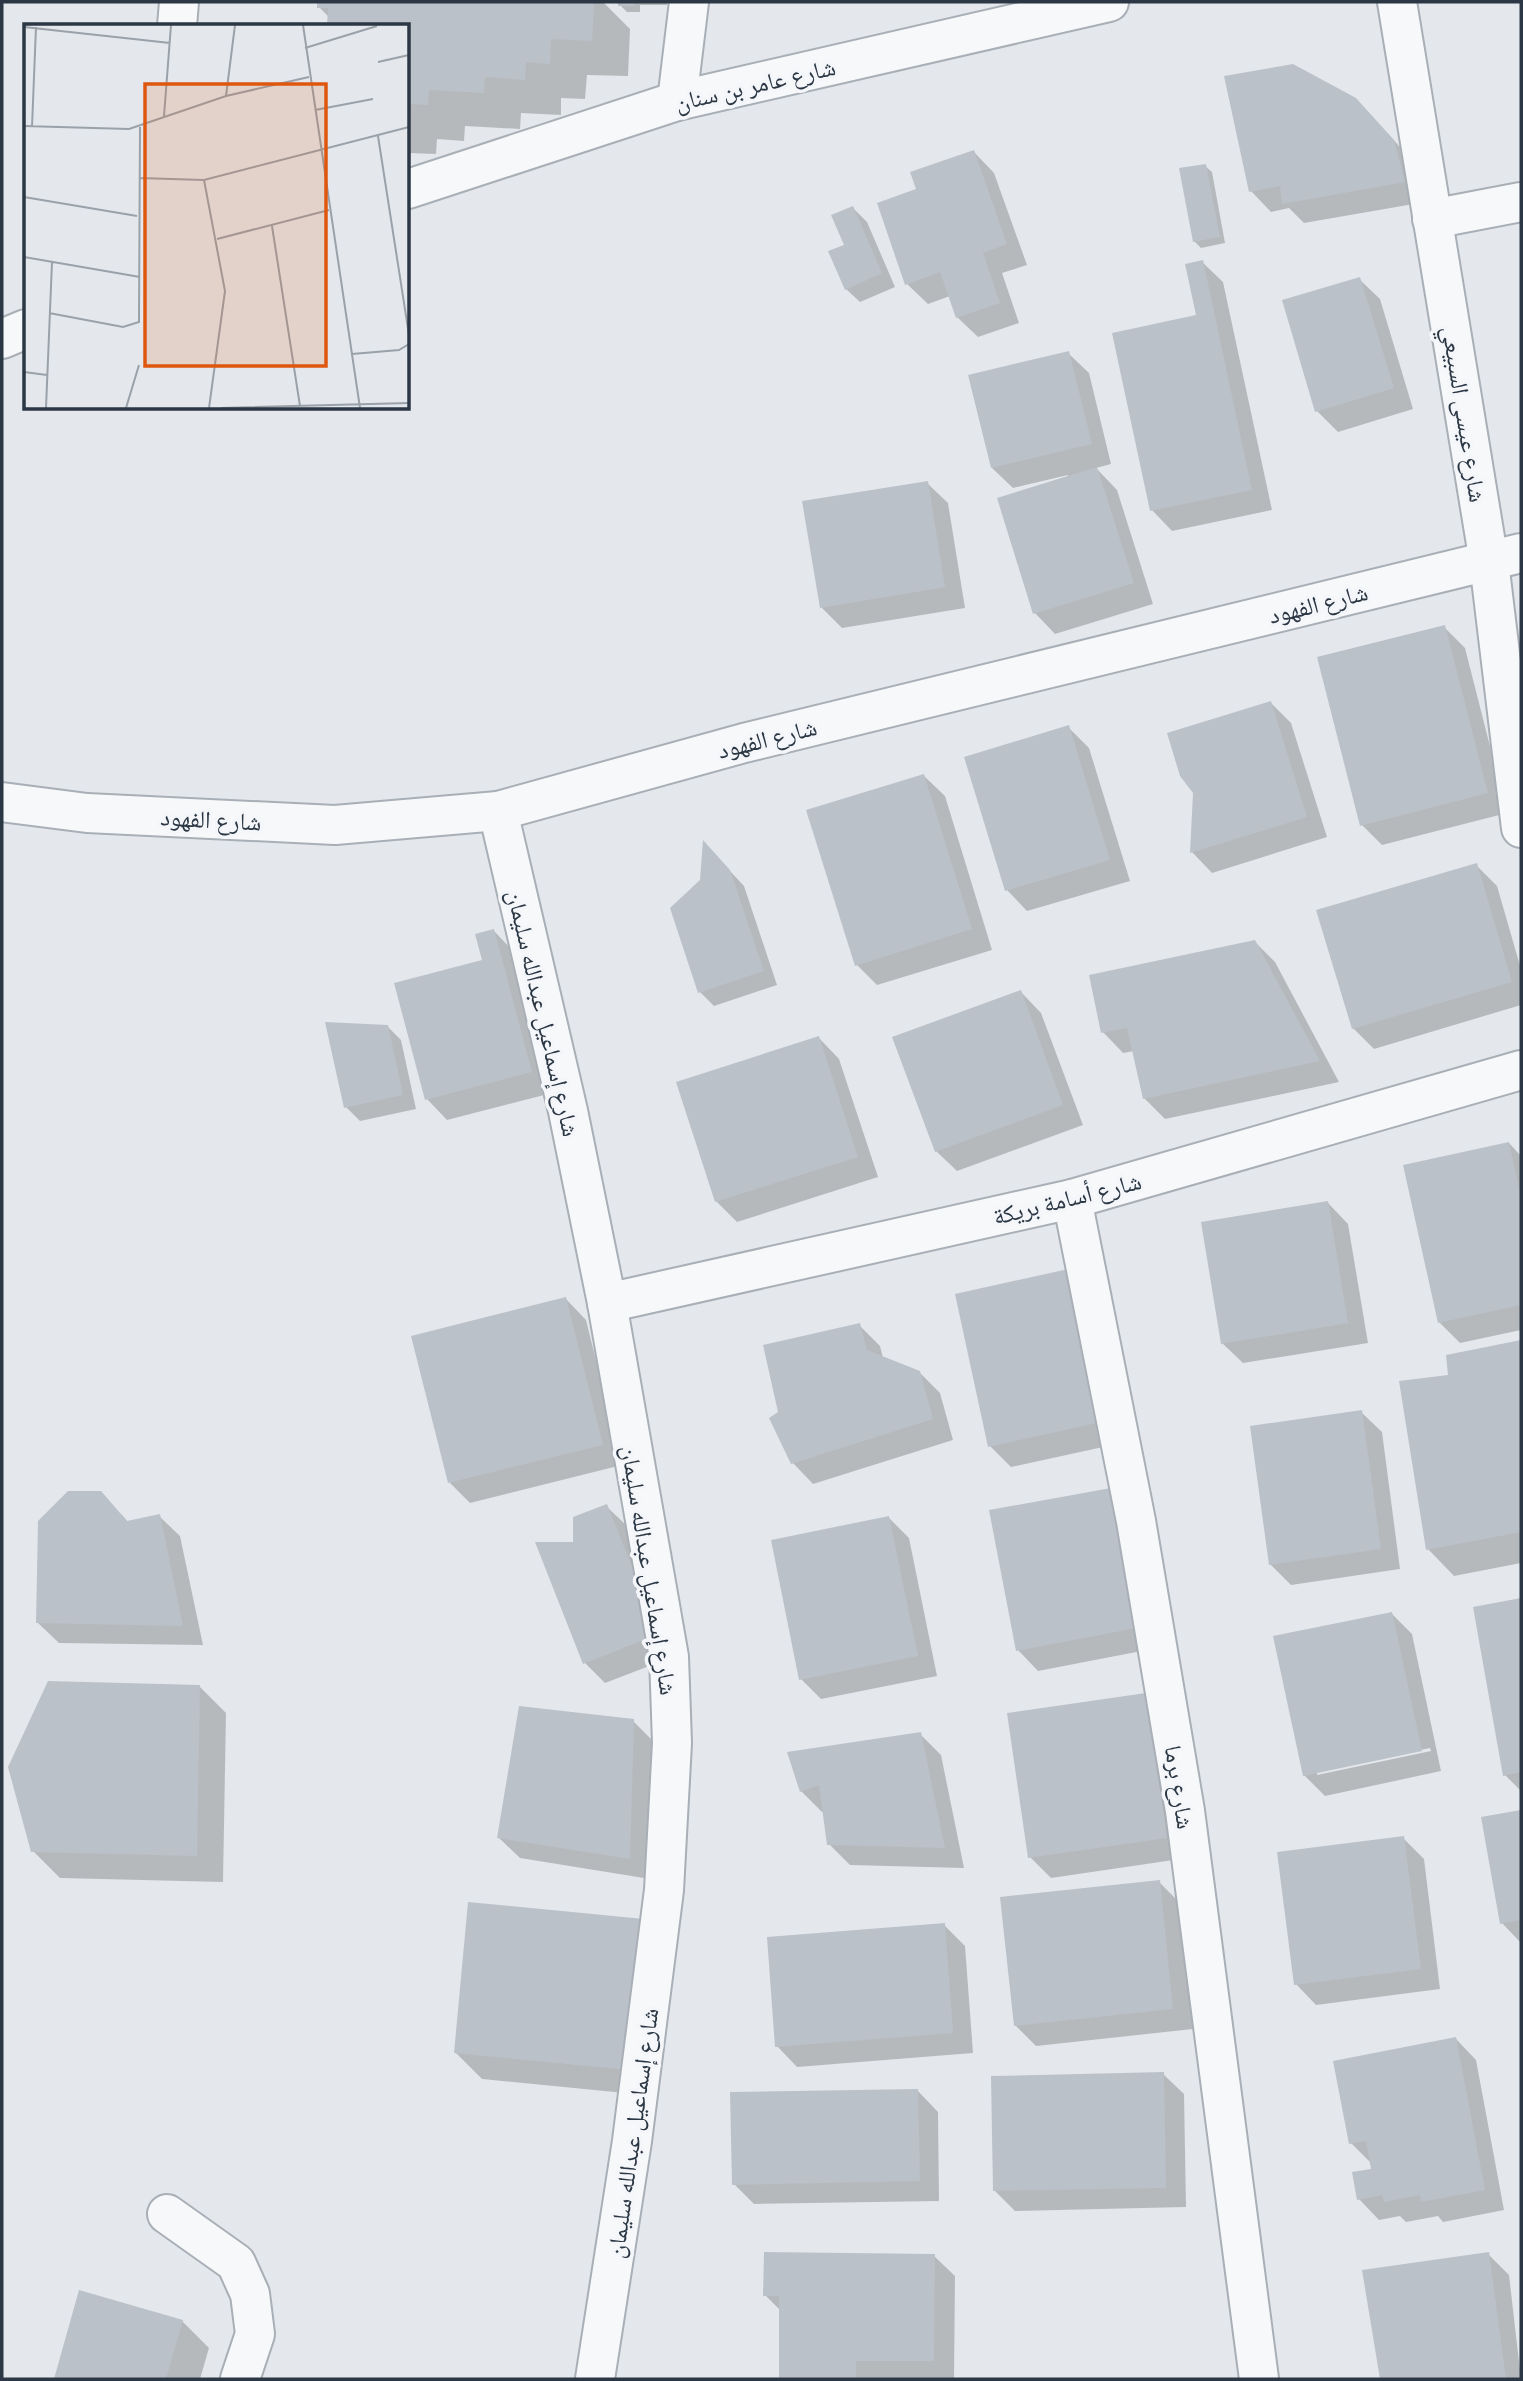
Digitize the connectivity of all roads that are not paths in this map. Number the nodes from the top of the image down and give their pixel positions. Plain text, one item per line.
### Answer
1 (179, 2) edge
2 (689, 2) edge
3 (1109, 2) edge
4 (1397, 2) edge
5 (177, 24) edge
6 (677, 101) junction
7 (410, 188) edge
8 (1521, 202) edge
9 (1432, 219) junction
10 (24, 330) edge
11 (2, 339) edge
12 (1505, 557) edge
13 (2, 802) edge
14 (498, 811) junction
15 (1521, 828) edge
16 (1521, 1070) edge
17 (1072, 1199) junction
18 (607, 1303) junction
19 (167, 2214) dead end
20 (240, 2379) edge
21 (595, 2379) edge
22 (1259, 2379) edge

1 - 5 street
2 - 6 street
3 - 6 street, شارع عامر بن سنان
4 - 9 street, شارع عيسى السبيعي
6 - 7 street, شارع عامر بن سنان
8 - 9 street
9 - 12 street, شارع عيسى السبيعي
10 - 11 street
12 - 14 street, شارع الفهود
12 - 15 street, شارع عيسى السبيعي
13 - 14 street, شارع الفهود
14 - 18 street, شارع إسماعيل عبدالله سليمان
16 - 17 street, شارع أسامة بريكة
17 - 18 street, شارع أسامة بريكة
17 - 22 street, شارع برما
18 - 21 street, شارع إسماعيل عبدالله سليمان
19 - 20 street

